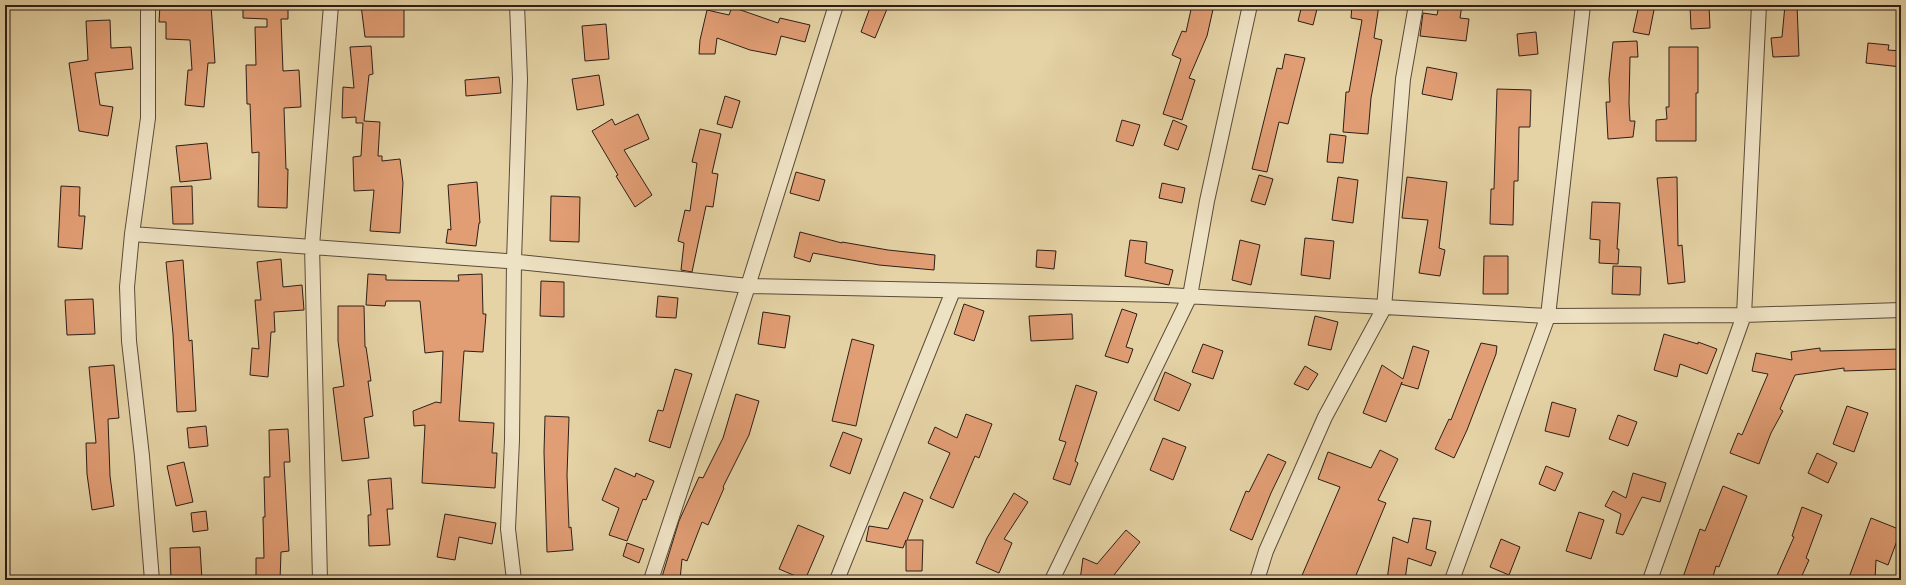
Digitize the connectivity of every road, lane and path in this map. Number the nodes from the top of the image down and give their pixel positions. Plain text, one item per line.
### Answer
1 (148, 5) edge
2 (331, 5) edge
3 (517, 5) edge
4 (836, 5) edge
5 (1250, 5) edge
6 (1416, 5) edge
7 (1583, 5) edge
8 (1758, 5) edge
9 (132, 234) junction
10 (312, 246) junction
11 (514, 261) junction
12 (748, 286) junction
13 (953, 291) junction
14 (1190, 296) junction
15 (1384, 308) junction
16 (1901, 310) edge
17 (1744, 315) junction
18 (1548, 316) junction
19 (152, 580) edge
20 (320, 580) edge
21 (514, 580) edge
22 (651, 580) edge
23 (837, 580) edge
24 (1052, 580) edge
25 (1256, 580) edge
26 (1452, 580) edge
27 (1650, 580) edge

1 - 9 street
2 - 10 street
3 - 11 street
4 - 12 street
5 - 14 street
6 - 15 street
7 - 18 street
8 - 17 street
9 - 10 street
9 - 19 street
10 - 11 street
10 - 20 street
11 - 12 street
11 - 21 street
12 - 13 street
12 - 22 street
13 - 14 street
13 - 23 street
14 - 15 street
14 - 24 street
15 - 18 street
15 - 25 street
16 - 17 street
17 - 18 street
17 - 27 street
18 - 26 street

